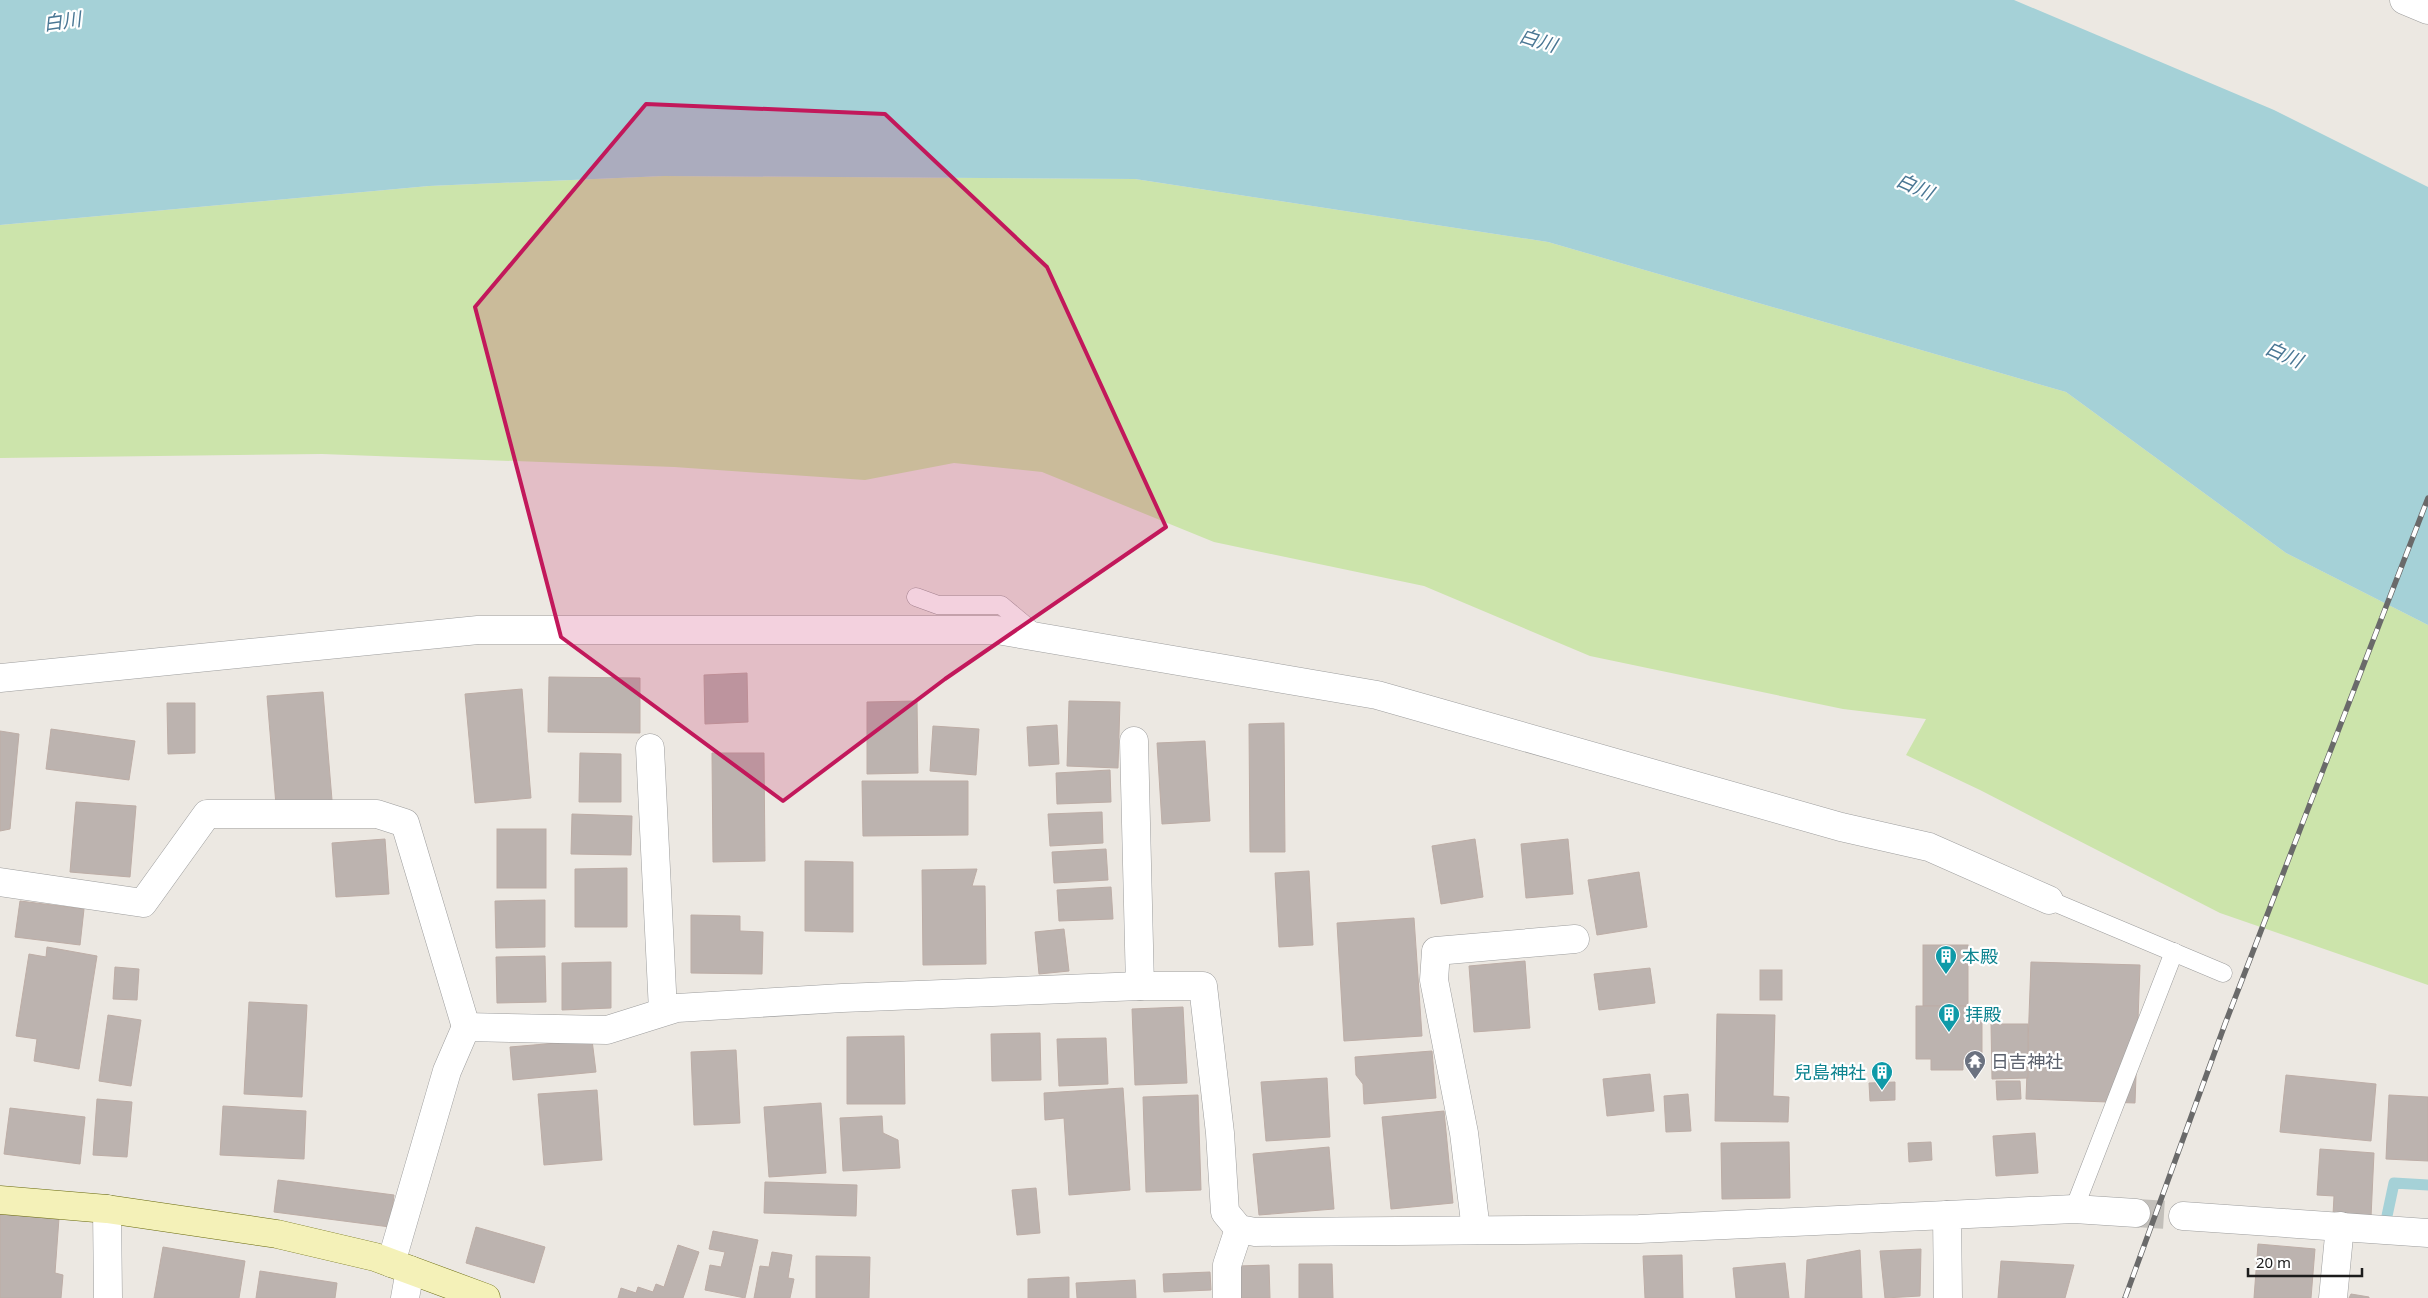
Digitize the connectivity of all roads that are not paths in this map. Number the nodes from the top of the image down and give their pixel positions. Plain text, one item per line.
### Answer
1 (2404, 0) edge
2 (2428, 10) edge
3 (916, 597) dead end
4 (1040, 637) junction
5 (0, 678) edge
6 (1134, 740) dead end
7 (650, 748) dead end
8 (0, 882) edge
9 (2049, 900) joint
10 (1575, 939) dead end
11 (2174, 952) junction
12 (2223, 973) dead end
13 (1140, 986) junction
14 (664, 1011) junction
15 (466, 1026) junction
16 (0, 1200) edge
17 (107, 1209) junction
18 (2074, 1209) junction
19 (2136, 1213) tunnel mouth
20 (1947, 1215) junction
21 (2183, 1216) tunnel mouth
22 (2340, 1226) junction
23 (1239, 1228) junction
24 (1476, 1230) junction
25 (2428, 1233) edge
26 (400, 1267) junction
27 (108, 1298) edge
28 (406, 1298) edge
29 (486, 1298) edge
30 (1227, 1298) edge
31 (1948, 1298) edge
32 (2333, 1298) edge

1 - 2 street
3 - 4 lane
4 - 5 street
4 - 9 street
6 - 13 street
7 - 14 street
8 - 15 street
9 - 11 lane
10 - 24 street
11 - 12 lane
11 - 18 lane
13 - 14 street
13 - 23 street
14 - 15 street
15 - 26 street
16 - 17 street
17 - 26 street
17 - 27 street
18 - 19 street
18 - 20 street
20 - 24 street
20 - 31 street
21 - 22 street
22 - 25 street
22 - 32 street
23 - 24 street
23 - 30 street
26 - 28 street
26 - 29 street

